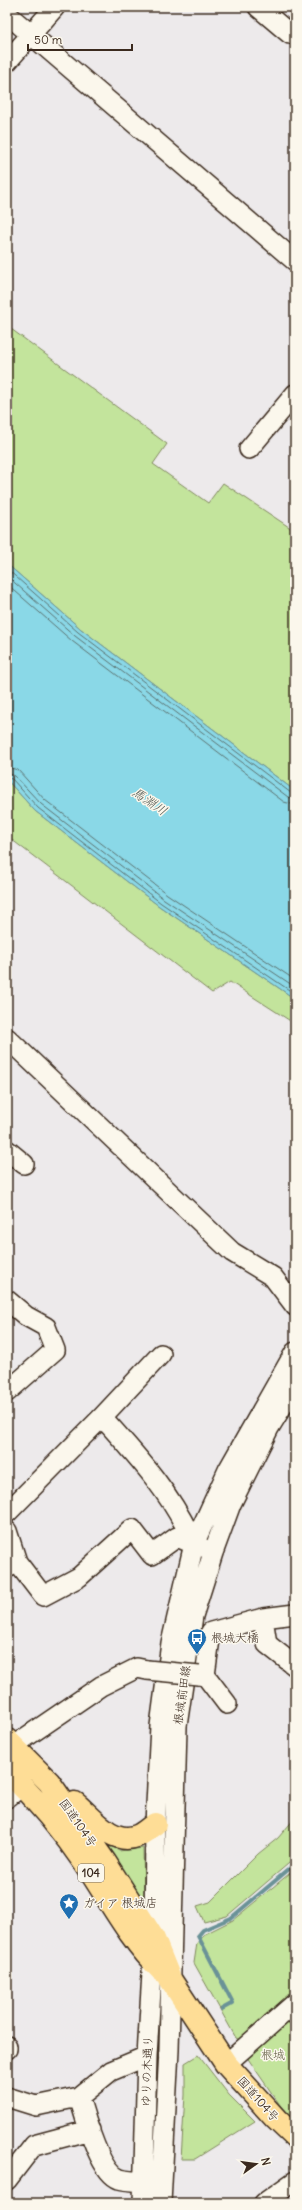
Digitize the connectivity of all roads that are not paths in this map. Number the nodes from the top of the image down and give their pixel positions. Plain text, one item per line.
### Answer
1 (55, 7) edge
2 (258, 7) edge
3 (7, 14) edge
4 (290, 34) dead end
5 (31, 35) junction
6 (7, 62) edge
7 (295, 261) edge
8 (295, 394) edge
9 (249, 449) dead end
10 (9, 1044) edge
11 (7, 1150) edge
12 (24, 1164) dead end
13 (7, 1300) edge
14 (295, 1306) edge
15 (295, 1352) edge
16 (161, 1354) dead end
17 (295, 1386) edge
18 (7, 1392) edge
19 (102, 1417) junction
20 (262, 1424) junction
21 (7, 1513) edge
22 (7, 1531) edge
23 (194, 1544) junction
24 (212, 1553) junction
25 (12, 1565) edge
26 (295, 1614) edge
27 (263, 1618) junction
28 (295, 1666) edge
29 (202, 1675) junction
30 (227, 1704) dead end
31 (10, 1743) edge
32 (49, 1782) junction
33 (12, 1785) edge
34 (155, 1824) junction
35 (154, 1939) junction
36 (152, 1962) junction
37 (170, 1979) junction
38 (295, 2003) edge
39 (7, 2046) edge
40 (7, 2049) edge
41 (147, 2056) junction
42 (226, 2064) junction
43 (7, 2097) edge
44 (79, 2097) junction
45 (90, 2130) junction
46 (295, 2137) edge
47 (7, 2180) edge
48 (295, 2181) edge
49 (144, 2182) junction
50 (143, 2203) edge
51 (161, 2203) edge
52 (264, 2203) edge

1 - 5 street
2 - 4 street
3 - 5 street
5 - 6 street
5 - 7 street
8 - 9 street
10 - 14 street
11 - 12 street
13 - 18 street
15 - 20 street
16 - 19 street
17 - 20 street
19 - 21 street
19 - 23 street
20 - 23 street, 根城前田線
20 - 24 street, 根城前田線
22 - 25 street
23 - 24 street
23 - 25 street
23 - 34 street, 根城前田線
24 - 37 street, 根城前田線
26 - 27 street
27 - 28 street
27 - 29 street
29 - 30 street
29 - 31 street, bridge
31 - 32 highway, 国道104号 / 104
32 - 34 highway
32 - 35 highway, 国道104号 / 104
33 - 36 highway, 国道104号 / 104
34 - 35 street, 根城前田線
35 - 36 street, ゆりの木通り
35 - 37 highway, 国道104号 / 104
36 - 37 highway, 国道104号 / 104
36 - 41 street, ゆりの木通り
37 - 42 highway, 国道104号 / 104
37 - 51 street, ゆりの木通り
38 - 42 street
39 - 40 street
41 - 44 street
41 - 49 street, ゆりの木通り
42 - 46 highway, 国道104号 / 104
43 - 44 street
44 - 45 street
45 - 47 street
45 - 49 street
48 - 52 street
49 - 50 street, ゆりの木通り

